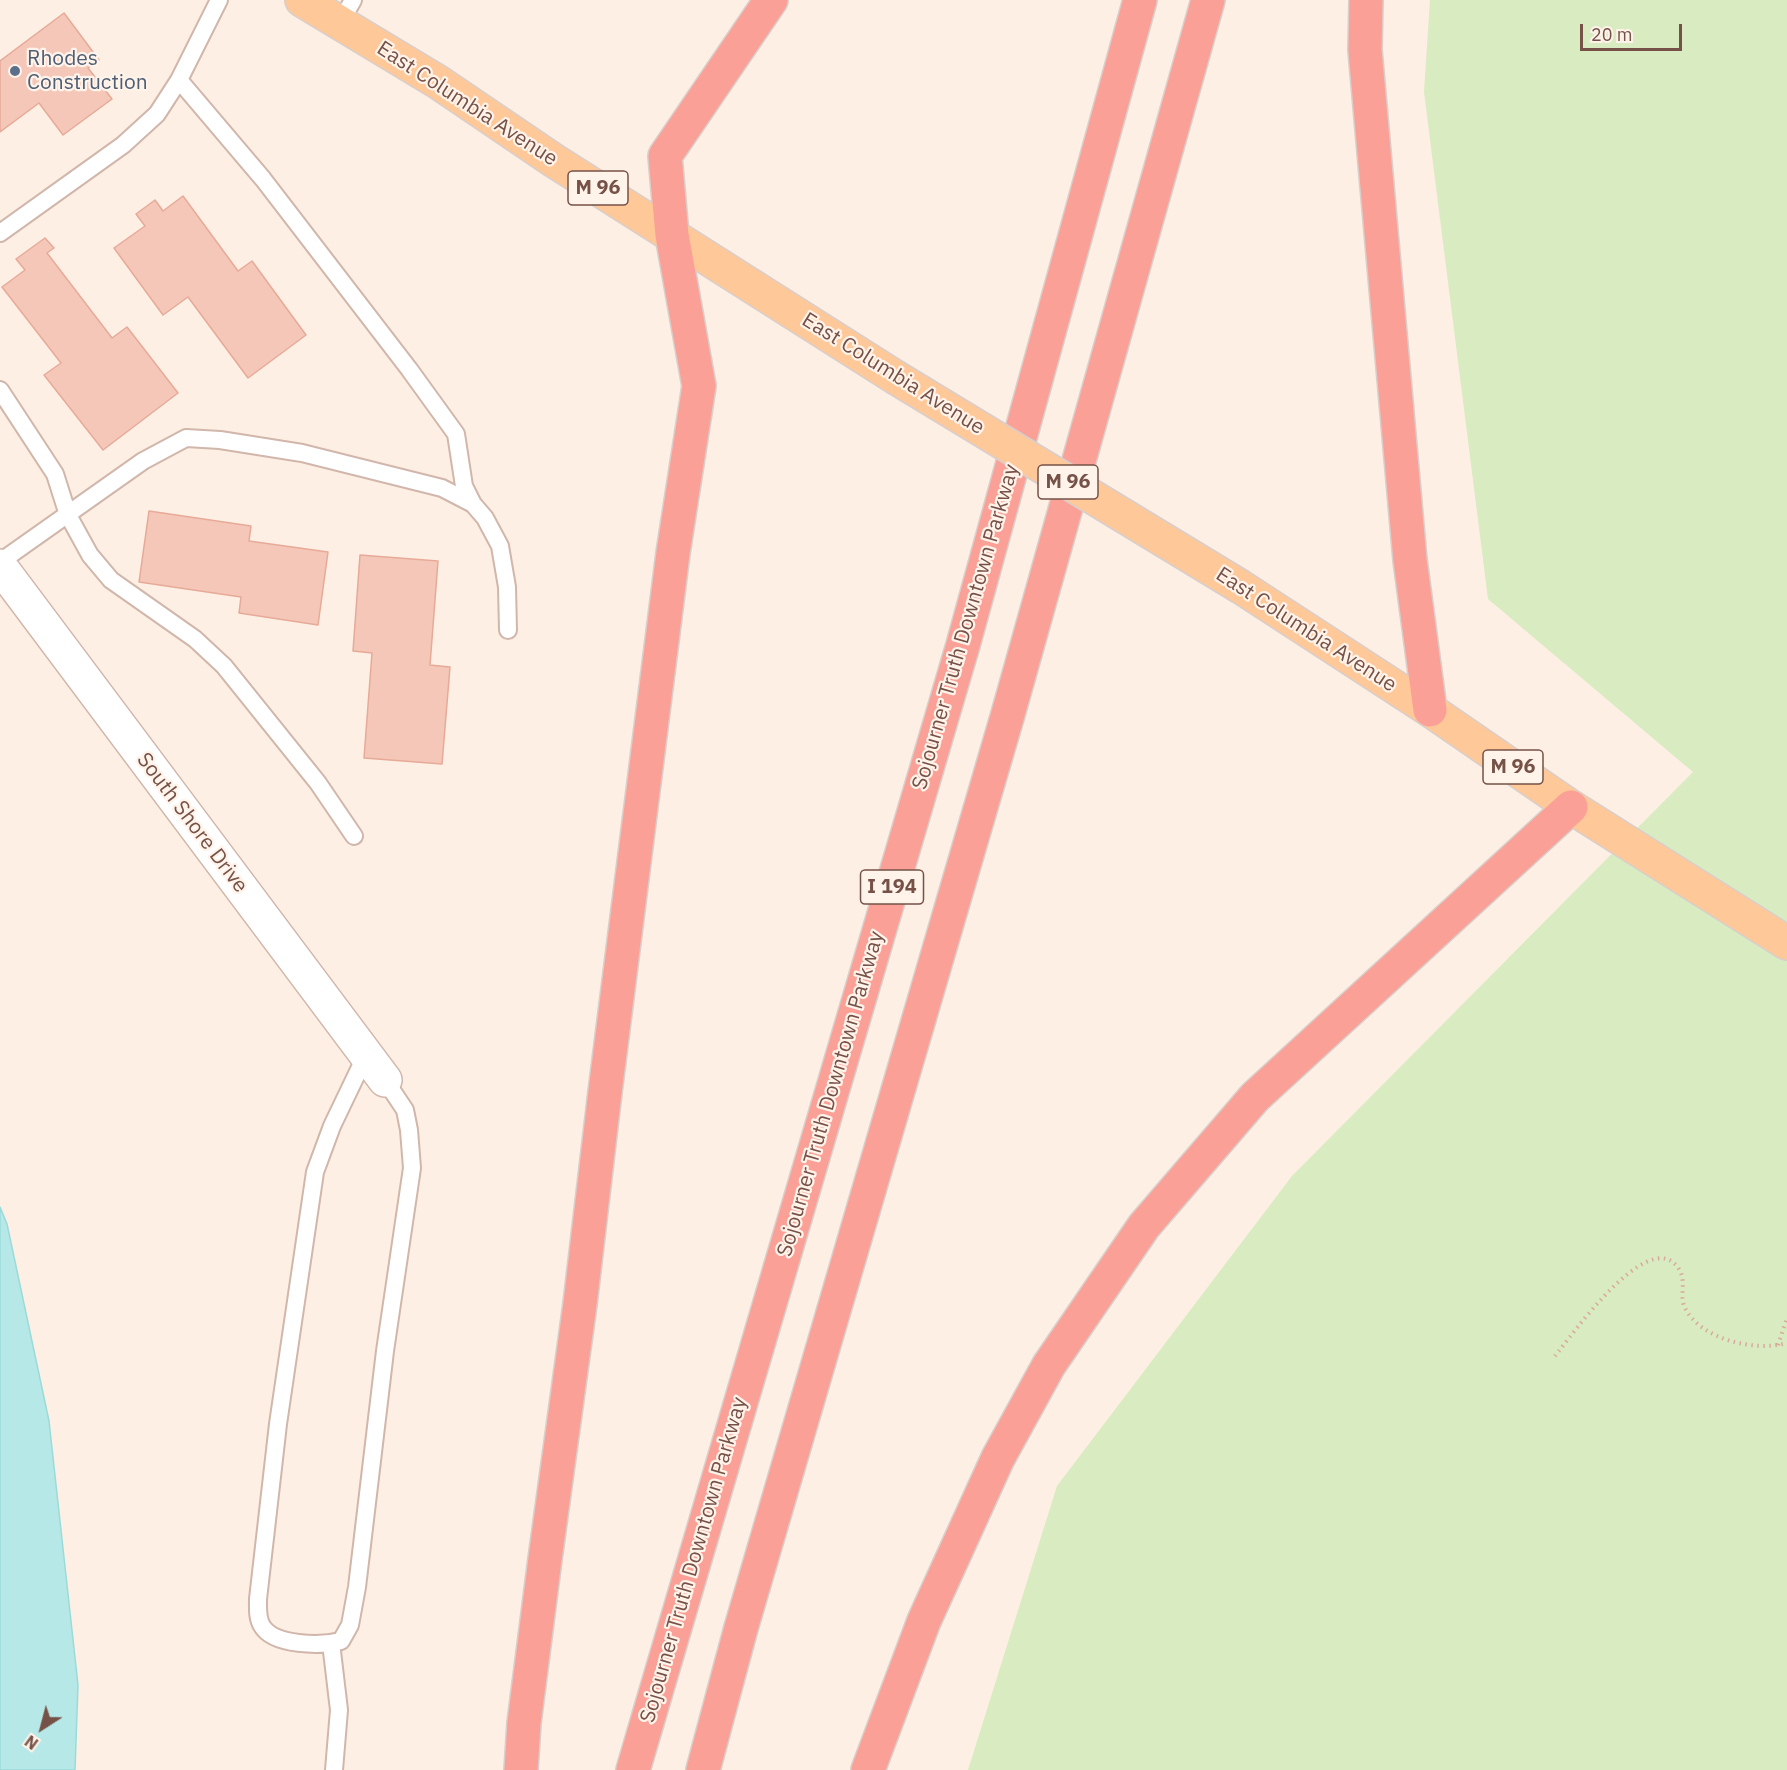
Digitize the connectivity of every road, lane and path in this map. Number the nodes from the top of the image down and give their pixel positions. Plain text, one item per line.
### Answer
1 (219, 0) edge
2 (302, 0) edge
3 (771, 0) edge
4 (1140, 0) edge
5 (1208, 0) edge
6 (1366, 0) edge
7 (347, 12) edge
8 (179, 80) junction
9 (0, 233) edge
10 (672, 236) junction
11 (0, 390) edge
12 (473, 504) junction
13 (68, 515) junction
14 (0, 564) edge
15 (508, 630) dead end
16 (1430, 710) junction
17 (1571, 807) junction
18 (354, 836) dead end
19 (1787, 943) edge
20 (376, 1068) junction
21 (1787, 1318) edge
22 (1787, 1343) edge
23 (1777, 1346) junction
24 (1555, 1356) dead end
25 (332, 1643) junction
26 (334, 1770) edge
27 (521, 1770) edge
28 (633, 1770) edge
29 (703, 1770) edge
30 (868, 1770) edge

1 - 8 lane
2 - 7 main road, East Columbia Avenue / M 96
3 - 10 highway
4 - 28 highway, Sojourner Truth Downtown Parkway / I 194
5 - 29 highway, I 194
6 - 16 highway
7 - 10 main road, East Columbia Avenue / M 96
8 - 9 lane
8 - 12 lane
10 - 16 main road, East Columbia Avenue / M 96, bridge
10 - 27 highway
11 - 13 lane
12 - 13 lane
12 - 15 lane
13 - 14 lane
13 - 18 lane
14 - 20 street, South Shore Drive
16 - 17 main road, East Columbia Avenue / M 96
17 - 19 main road, East Columbia Avenue / M 96
17 - 30 highway
20 - 25 lane
20 - 25 lane
21 - 23 path
22 - 23 path
23 - 24 path
25 - 26 lane

